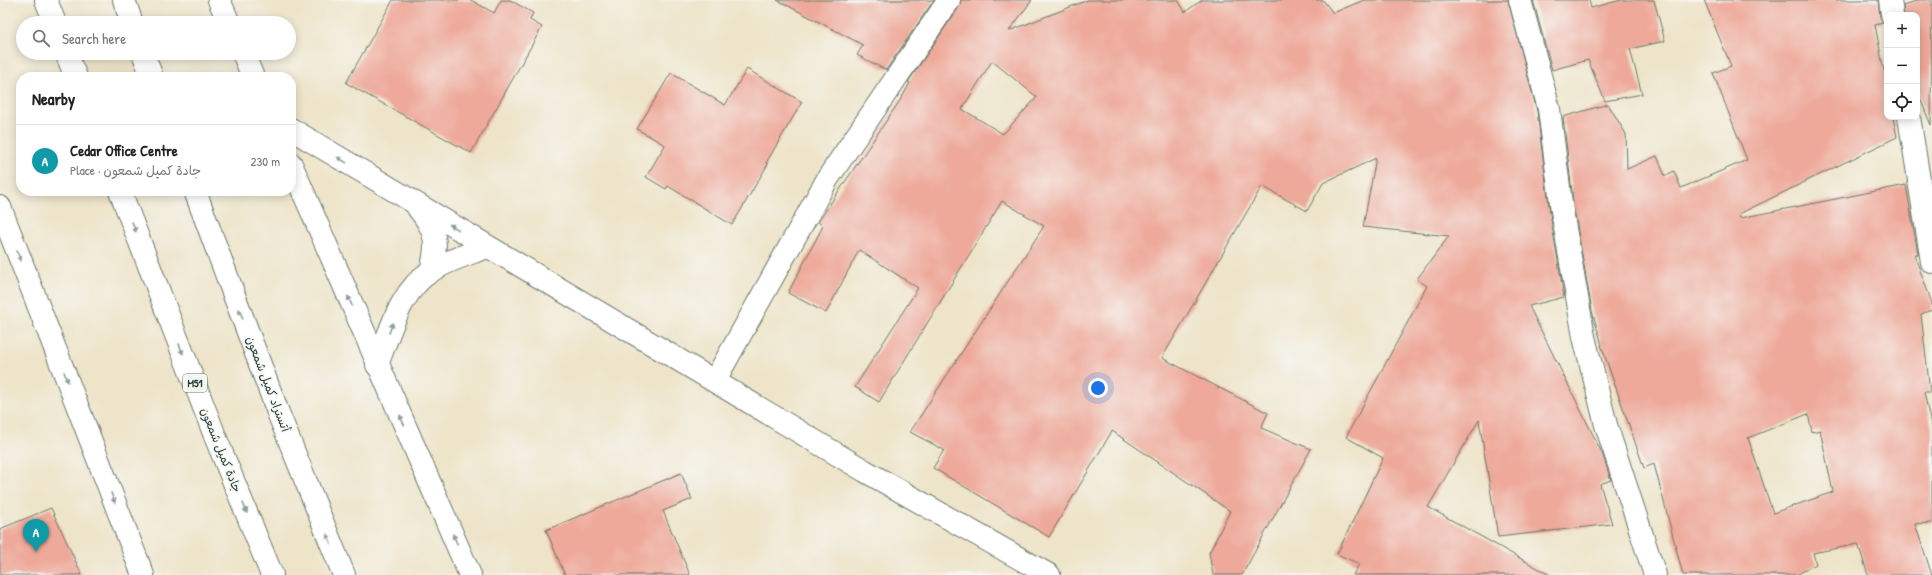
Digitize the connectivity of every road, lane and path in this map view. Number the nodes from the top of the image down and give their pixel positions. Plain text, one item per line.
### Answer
1 (46, 0) edge
2 (124, 0) edge
3 (219, 0) edge
4 (949, 0) edge
5 (1520, 0) edge
6 (1890, 0) edge
7 (1892, 12) edge
8 (52, 16) edge
9 (130, 16) edge
10 (226, 16) edge
11 (69, 60) edge
12 (146, 60) edge
13 (245, 60) edge
14 (74, 72) edge
15 (150, 72) edge
16 (251, 72) edge
17 (1909, 120) edge
18 (296, 132) edge
19 (296, 176) edge
20 (122, 196) edge
21 (197, 196) edge
22 (414, 203) junction
23 (0, 206) edge
24 (488, 247) junction
25 (1932, 262) edge
26 (430, 271) junction
27 (377, 365) junction
28 (715, 380) junction
29 (143, 575) edge
30 (272, 575) edge
31 (344, 575) edge
32 (470, 575) edge
33 (1049, 575) edge
34 (1654, 575) edge

1 - 8 main road
2 - 9 main road
3 - 10 main road
4 - 28 main road
5 - 34 main road
6 - 7 main road
11 - 14 main road
12 - 15 main road
13 - 16 main road
17 - 25 main road
22 -> 18 main road
27 -> 19 main road
20 -> 30 main road, جادة كميل شمعون / M51
31 -> 21 main road, أتستراد كميل شمعون
24 -> 22 main road
22 - 26 main road
23 -> 29 main road
24 - 26 main road
24 - 28 main road
27 -> 26 main road
32 -> 27 main road
28 - 33 main road

